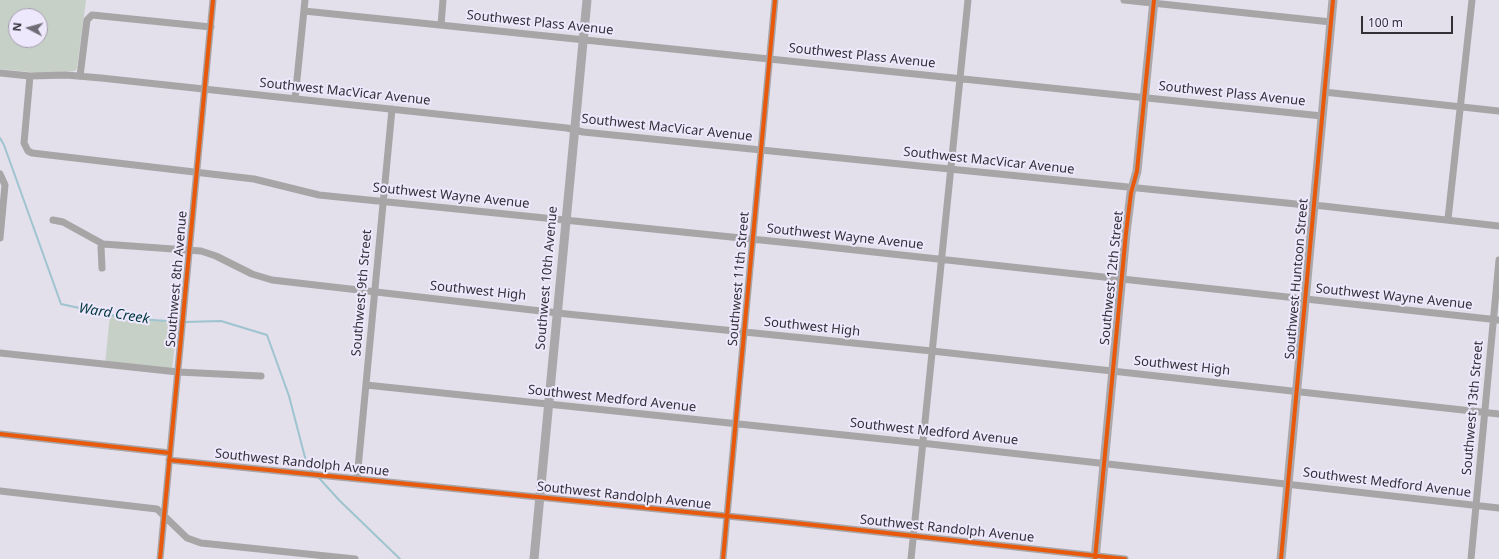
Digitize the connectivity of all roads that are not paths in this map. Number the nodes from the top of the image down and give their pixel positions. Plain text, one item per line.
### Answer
1 (213, 0) edge
2 (305, 0) edge
3 (443, 0) edge
4 (587, 0) edge
5 (775, 0) edge
6 (968, 0) edge
7 (1124, 0) edge
8 (1333, 0) edge
9 (1472, 0) edge
10 (1154, 2) edge
11 (304, 11) junction
12 (1331, 22) junction
13 (440, 25) junction
14 (211, 27) junction
15 (583, 39) junction
16 (770, 58) junction
17 (0, 73) edge
18 (30, 76) junction
19 (80, 76) junction
20 (961, 78) junction
21 (205, 88) junction
22 (1324, 92) junction
23 (1144, 97) junction
24 (295, 99) junction
25 (1460, 107) junction
26 (392, 109) junction
27 (1499, 111) edge
28 (1322, 116) junction
29 (574, 130) junction
30 (761, 150) junction
31 (952, 169) junction
32 (197, 172) junction
33 (0, 174) edge
34 (1132, 188) junction
35 (383, 201) junction
36 (1314, 206) junction
37 (53, 220) dead end
38 (1448, 220) junction
39 (566, 221) junction
40 (1499, 226) edge
41 (0, 233) edge
42 (753, 239) junction
43 (103, 244) junction
44 (189, 250) junction
45 (941, 260) junction
46 (1499, 260) edge
47 (102, 268) dead end
48 (1122, 279) junction
49 (374, 292) junction
50 (1305, 299) junction
51 (557, 312) junction
52 (1496, 320) edge
53 (744, 332) junction
54 (932, 351) junction
55 (0, 353) edge
56 (1113, 371) junction
57 (178, 372) junction
58 (261, 376) dead end
59 (366, 385) junction
60 (1296, 391) junction
61 (548, 405) junction
62 (1485, 412) junction
63 (1499, 414) edge
64 (736, 423) junction
65 (0, 434) edge
66 (923, 443) junction
67 (170, 456) junction
68 (1104, 463) junction
69 (357, 479) junction
70 (1287, 484) junction
71 (0, 491) edge
72 (540, 498) junction
73 (1476, 506) junction
74 (1499, 508) edge
75 (164, 514) junction
76 (727, 516) junction
77 (913, 536) junction
78 (1095, 557) edge
79 (160, 559) edge
80 (355, 559) edge
81 (534, 559) edge
82 (723, 559) edge
83 (911, 559) edge
84 (1125, 559) edge
85 (1281, 559) edge
86 (1471, 559) edge

1 - 14 street, Southwest 8th Avenue
2 - 11 street
3 - 13 street
4 - 15 main road, Southwest 10th Avenue
5 - 16 street, Southwest 11th Street
6 - 20 street
7 - 10 street
8 - 12 main road, Southwest Huntoon Street
9 - 25 street
10 - 12 street
10 - 23 main road, Southwest 12th Street
11 - 13 street, Southwest Plass Avenue
11 - 24 street
12 - 22 main road, Southwest Huntoon Street
13 - 15 street, Southwest Plass Avenue
14 - 19 street
14 - 21 street, Southwest 8th Avenue
15 - 16 street, Southwest Plass Avenue
15 - 29 main road, Southwest 10th Avenue
16 - 20 street, Southwest Plass Avenue
16 - 30 street, Southwest 11th Street
17 - 18 street, Southwest MacVicar Avenue
18 - 19 street, Southwest MacVicar Avenue
18 - 32 street, Southwest Wayne Avenue
19 - 21 street, Southwest MacVicar Avenue
20 - 23 street, Southwest Plass Avenue
20 - 31 street
21 - 24 street, Southwest MacVicar Avenue
21 - 32 street, Southwest 8th Avenue
22 - 25 street, Southwest Plass Avenue
22 - 28 main road, Southwest Huntoon Street
23 - 28 street, Southwest Plass Avenue
23 - 34 main road, Southwest 12th Street
24 - 26 street, Southwest MacVicar Avenue
25 - 27 street, Southwest Plass Avenue
25 - 38 street
26 - 29 street, Southwest MacVicar Avenue
26 - 35 street, Southwest 9th Street
28 - 36 main road, Southwest Huntoon Street
29 - 30 street, Southwest MacVicar Avenue
29 - 39 main road, Southwest 10th Avenue
30 - 31 street, Southwest MacVicar Avenue
30 - 42 street, Southwest 11th Street
31 - 34 street, Southwest MacVicar Avenue
31 - 45 street
32 - 35 street, Southwest Wayne Avenue
32 - 44 street, Southwest 8th Avenue
33 - 41 street
34 - 36 street, Southwest MacVicar Avenue
34 - 48 main road, Southwest 12th Street
35 - 39 street, Southwest Wayne Avenue
35 - 49 street, Southwest 9th Street
36 - 38 street, Southwest MacVicar Avenue
36 - 50 main road, Southwest Huntoon Street
37 - 43 street
38 - 40 street, Southwest MacVicar Avenue
39 - 42 street, Southwest Wayne Avenue
39 - 51 main road, Southwest 10th Avenue
42 - 45 street, Southwest Wayne Avenue
42 - 53 street, Southwest 11th Street
43 - 44 street, Southwest High
43 - 47 street
44 - 49 street, Southwest High
44 - 57 street, Southwest 8th Avenue
45 - 48 street, Southwest Wayne Avenue
45 - 54 street
46 - 52 street, Southwest 13th Street
48 - 50 street, Southwest Wayne Avenue
48 - 56 main road, Southwest 12th Street
49 - 51 street, Southwest High
49 - 59 street, Southwest 9th Street
50 - 52 street, Southwest Wayne Avenue
50 - 60 main road, Southwest Huntoon Street
51 - 53 street, Southwest High
51 - 61 main road, Southwest 10th Avenue
52 - 62 street, Southwest 13th Street
53 - 54 street, Southwest High
53 - 64 street, Southwest 11th Street
54 - 56 street, Southwest High
54 - 66 street
55 - 57 street
56 - 60 street, Southwest High
56 - 68 main road, Southwest 12th Street
57 - 58 street
57 - 67 street, Southwest 8th Avenue
59 - 61 street, Southwest Medford Avenue
59 - 69 street, Southwest 9th Street
60 - 62 street, Southwest High
60 - 70 main road, Southwest Huntoon Street
61 - 64 street, Southwest Medford Avenue
61 - 72 main road, Southwest 10th Avenue
62 - 63 street, Southwest High
62 - 73 street, Southwest 13th Street
64 - 66 street, Southwest Medford Avenue
64 - 76 street, Southwest 11th Street
65 - 67 street, Southwest Randolph Avenue
66 - 68 street, Southwest Medford Avenue
66 - 77 street
67 - 69 street, Southwest Randolph Avenue
67 - 75 street, Southwest 8th Avenue
68 - 70 street, Southwest Medford Avenue
68 - 78 main road, Southwest 12th Street
69 - 72 street, Southwest Randolph Avenue
70 - 73 street, Southwest Medford Avenue
70 - 85 main road, Southwest Huntoon Street
71 - 75 street
72 - 76 street, Southwest Randolph Avenue
72 - 81 main road, Southwest 10th Avenue
73 - 74 street, Southwest Medford Avenue
73 - 86 street, Southwest 13th Street
75 - 79 street, Southwest 8th Avenue
75 - 80 street
76 - 77 street, Southwest Randolph Avenue
76 - 82 street, Southwest 11th Street
77 - 78 street, Southwest Randolph Avenue
77 - 83 street
78 - 84 street, Southwest Randolph Avenue

